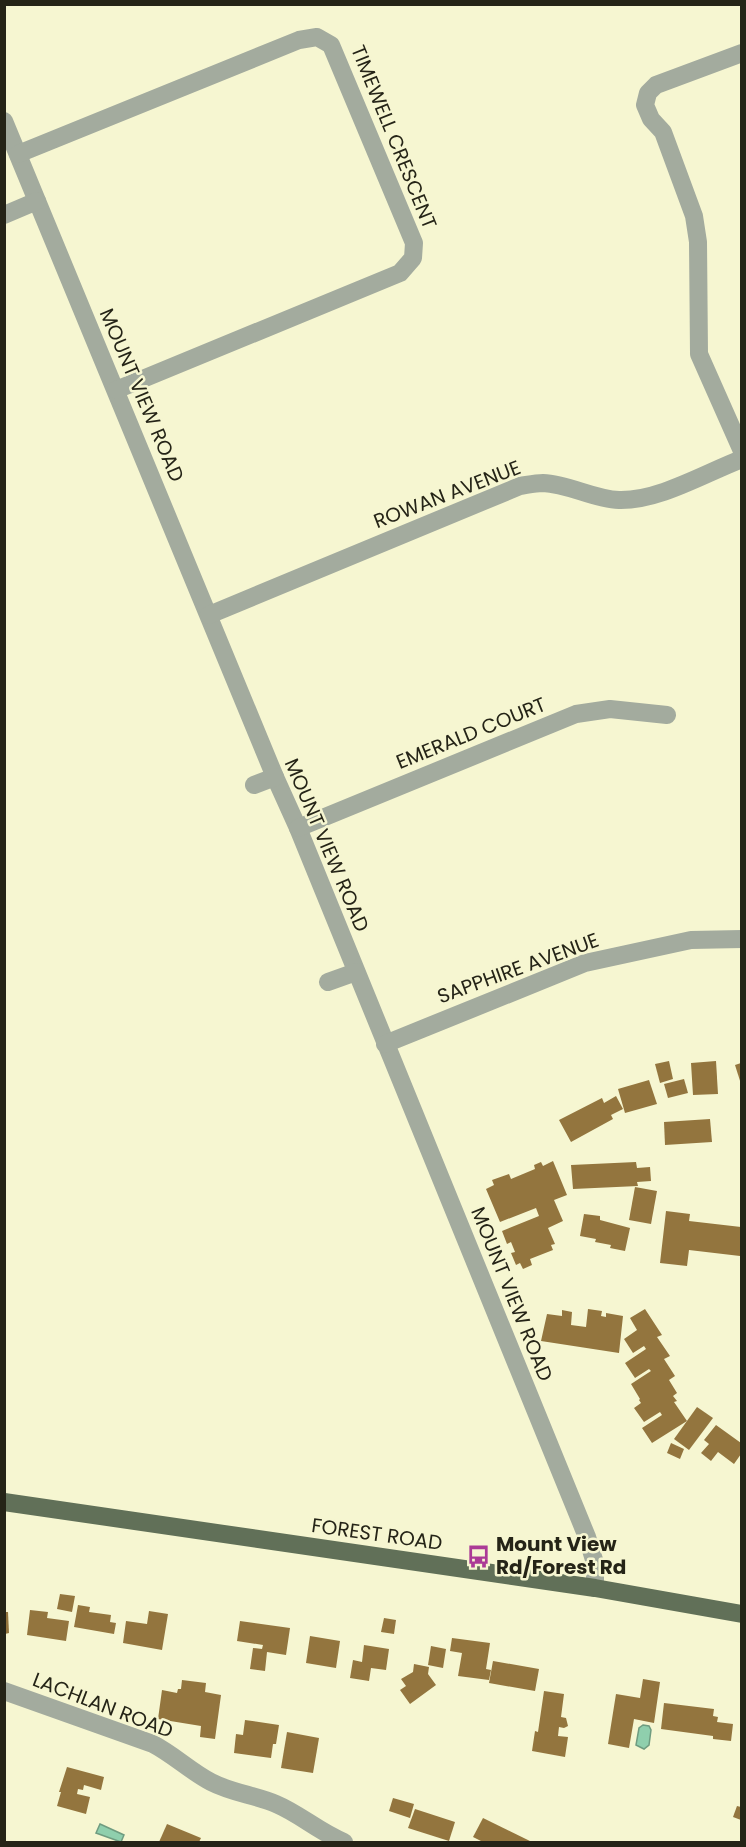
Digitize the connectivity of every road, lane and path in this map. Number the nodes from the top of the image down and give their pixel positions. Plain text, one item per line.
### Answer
1 (741, 53) edge
2 (4, 121) edge
3 (18, 154) junction
4 (37, 201) junction
5 (4, 215) edge
6 (116, 390) junction
7 (741, 451) edge
8 (741, 459) edge
9 (209, 615) junction
10 (667, 715) dead end
11 (274, 777) junction
12 (254, 785) dead end
13 (297, 828) junction
14 (741, 939) edge
15 (356, 972) junction
16 (328, 981) dead end
17 (385, 1044) junction
18 (4, 1502) edge
19 (595, 1588) junction
20 (741, 1614) edge
21 (4, 1691) edge
22 (344, 1842) edge

1 - 7 street
2 - 3 street, MOUNT VIEW ROAD
3 - 4 street, MOUNT VIEW ROAD
3 - 6 street, TIMEWELL CRESCENT
4 - 5 street
4 - 6 street, MOUNT VIEW ROAD
6 - 9 street, MOUNT VIEW ROAD
8 - 9 street, ROWAN AVENUE
9 - 11 street, MOUNT VIEW ROAD
10 - 13 street, EMERALD COURT
11 - 12 street
11 - 13 street, MOUNT VIEW ROAD
13 - 15 street, MOUNT VIEW ROAD
14 - 17 street, SAPPHIRE AVENUE
15 - 16 street
15 - 17 street, MOUNT VIEW ROAD
17 - 19 street, MOUNT VIEW ROAD
18 - 19 main road, FOREST ROAD
19 - 20 main road, FOREST ROAD
21 - 22 street, LACHLAN ROAD

